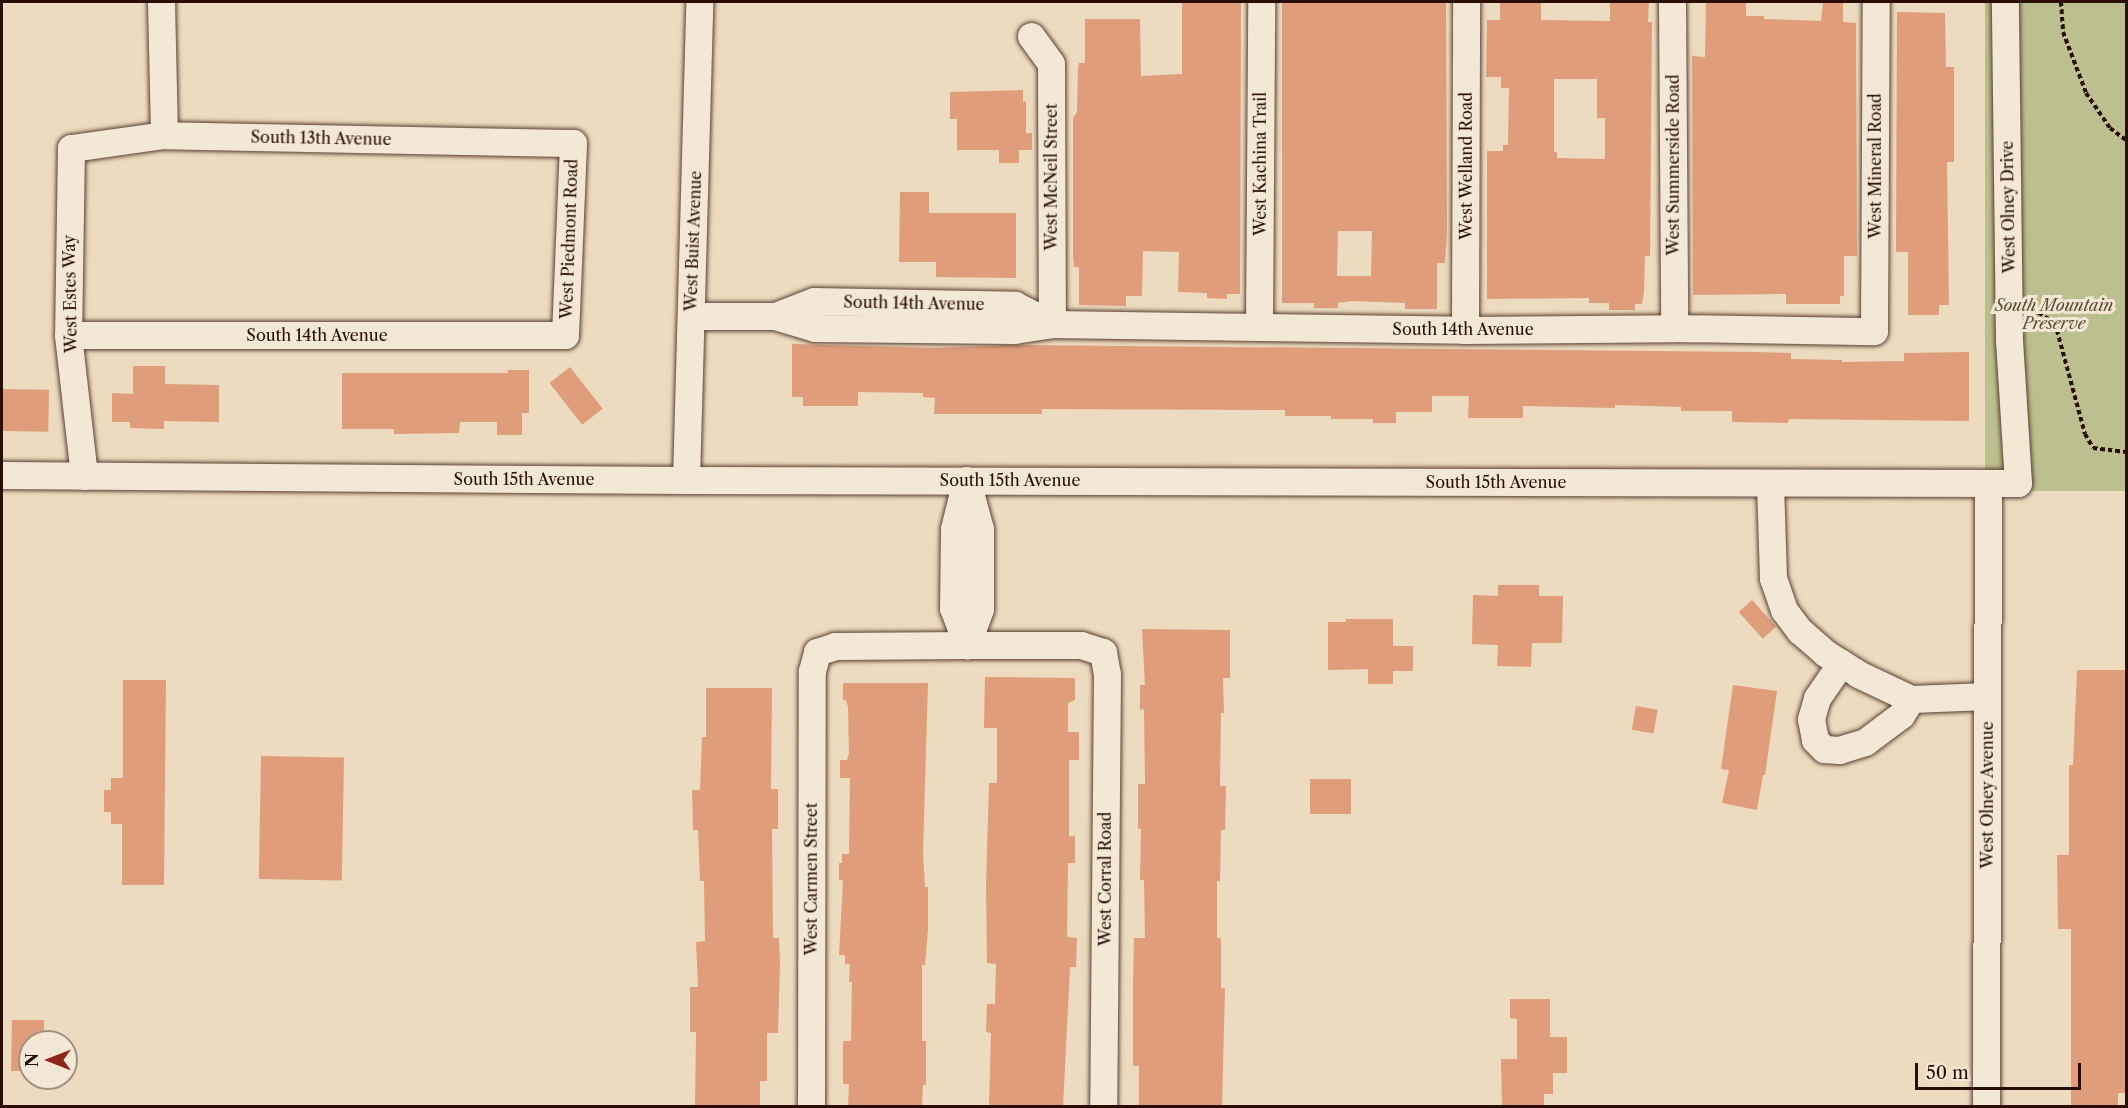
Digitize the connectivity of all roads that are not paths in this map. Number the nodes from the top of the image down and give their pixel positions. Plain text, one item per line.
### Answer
1 (161, 2) edge
2 (699, 2) edge
3 (1261, 2) edge
4 (1466, 2) edge
5 (1672, 2) edge
6 (1876, 2) edge
7 (2005, 2) edge
8 (1031, 36) dead end
9 (164, 135) junction
10 (573, 143) joint
11 (71, 148) joint
12 (691, 316) junction
13 (1052, 324) junction
14 (1259, 327) junction
15 (1674, 328) junction
16 (1465, 330) junction
17 (1874, 331) joint
18 (68, 335) junction
19 (565, 335) joint
20 (2, 475) edge
21 (84, 476) junction
22 (686, 480) junction
23 (966, 480) junction
24 (1770, 483) junction
25 (2018, 483) joint
26 (1988, 484) junction
27 (967, 645) junction
28 (1841, 663) junction
29 (1987, 696) junction
30 (1911, 699) junction
31 (811, 1107) edge
32 (1103, 1107) edge
33 (1986, 1107) edge

1 - 9 street
2 - 12 street, West Buist Avenue
3 - 14 street, West Kachina Trail
4 - 16 street, West Welland Road
5 - 15 street, West Summerside Road
6 - 17 street, West Mineral Road
7 - 25 street, West Olney Drive
8 - 13 street, West McNeil Street
9 - 10 street, South 13th Avenue
9 - 11 street, South 13th Avenue
10 - 19 street, West Piedmont Road
11 - 18 street, West Estes Way
12 - 13 street, South 14th Avenue
12 - 22 street, West Buist Avenue
13 - 14 street, South 14th Avenue
14 - 16 street, South 14th Avenue
15 - 16 street, South 14th Avenue
15 - 17 street, South 14th Avenue
18 - 19 street, South 14th Avenue
18 - 21 street, West Estes Way
20 - 21 street, South 15th Avenue
21 - 22 street, South 15th Avenue
22 - 23 street, South 15th Avenue
23 - 24 street, South 15th Avenue
23 - 27 street
24 - 26 street, South 15th Avenue
24 - 28 street
25 - 26 street, South 15th Avenue
26 - 29 street, West Olney Avenue
27 - 31 street, West Carmen Street
27 - 32 street, West Corral Road
28 - 30 street
28 - 30 street
29 - 30 street
29 - 33 street, West Olney Avenue

